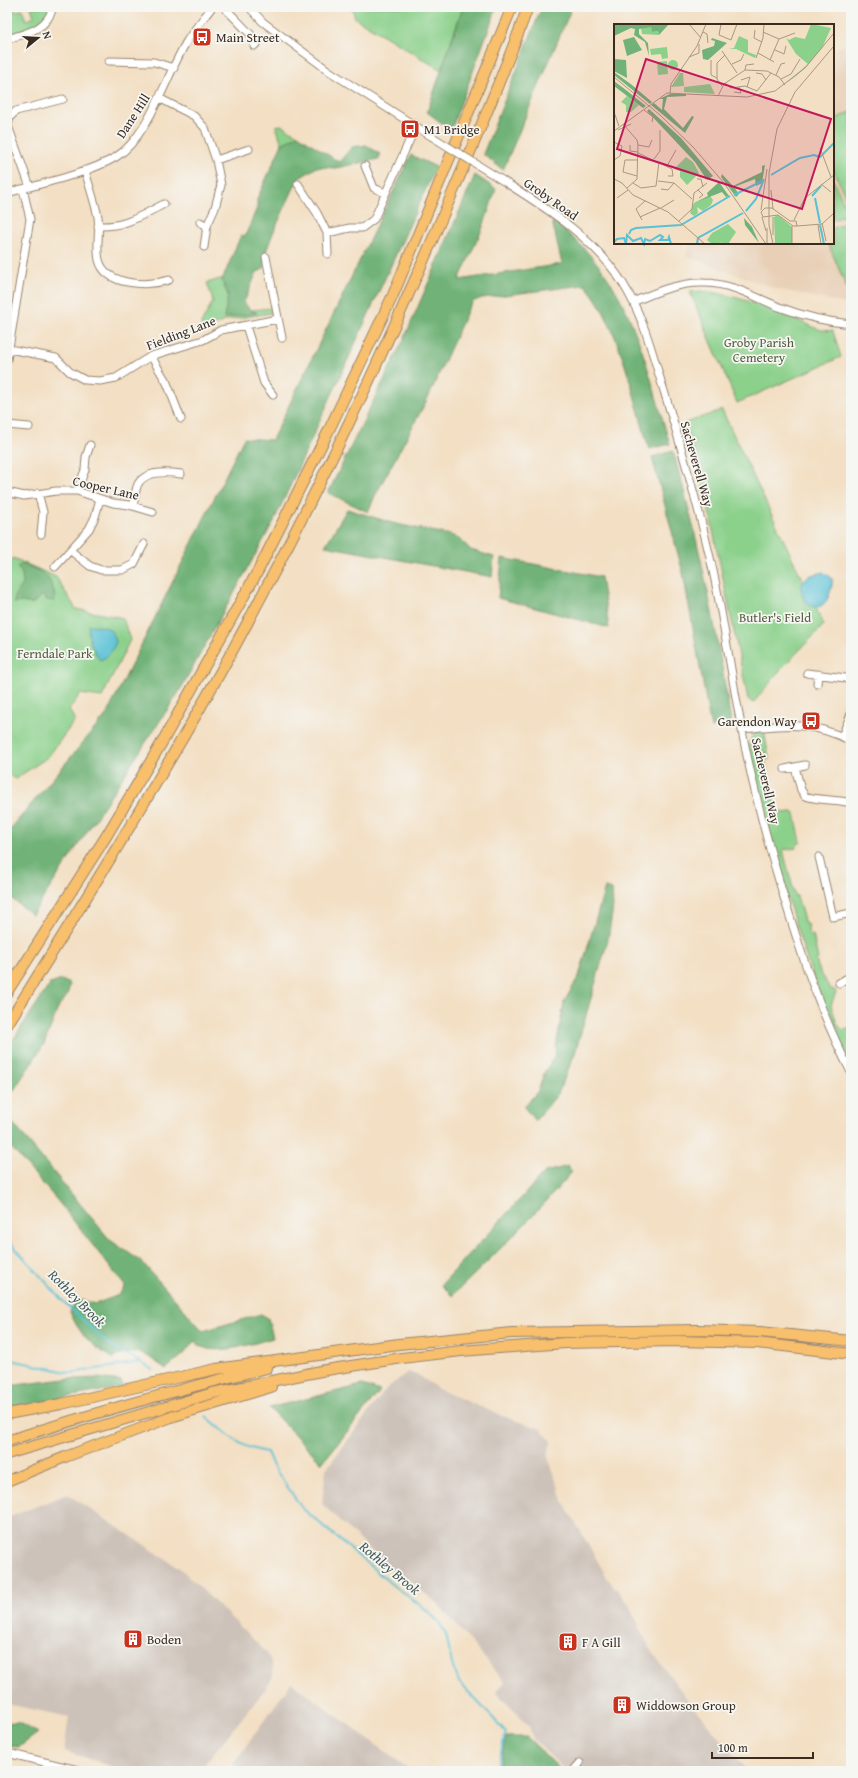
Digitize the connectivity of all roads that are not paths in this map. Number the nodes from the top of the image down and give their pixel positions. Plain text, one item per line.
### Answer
1 (53, 7) edge
2 (212, 7) edge
3 (224, 7) edge
4 (249, 7) edge
5 (512, 7) edge
6 (528, 7) edge
7 (7, 39) edge
8 (254, 46) dead end
9 (109, 61) dead end
10 (174, 68) junction
11 (159, 98) junction
12 (64, 99) dead end
13 (416, 126) junction
14 (249, 149) dead end
15 (216, 160) junction
16 (365, 166) dead end
17 (85, 170) junction
18 (298, 184) dead end
19 (26, 188) junction
20 (7, 193) edge
21 (385, 193) junction
22 (164, 204) dead end
23 (200, 222) dead end
24 (98, 226) junction
25 (207, 226) junction
26 (327, 233) junction
27 (204, 247) dead end
28 (328, 254) dead end
29 (266, 257) dead end
30 (169, 280) dead end
31 (633, 302) junction
32 (15, 309) junction
33 (7, 312) edge
34 (278, 319) junction
35 (851, 324) edge
36 (246, 326) junction
37 (282, 338) dead end
38 (9, 350) junction
39 (151, 356) junction
40 (7, 360) edge
41 (273, 395) dead end
42 (181, 419) dead end
43 (7, 425) edge
44 (29, 427) dead end
45 (90, 445) dead end
46 (181, 474) dead end
47 (77, 491) junction
48 (7, 492) edge
49 (38, 493) junction
50 (100, 499) junction
51 (133, 506) junction
52 (153, 512) dead end
53 (40, 534) dead end
54 (144, 544) dead end
55 (71, 551) junction
56 (55, 567) dead end
57 (808, 673) dead end
58 (818, 674) junction
59 (851, 682) edge
60 (817, 684) dead end
61 (851, 714) edge
62 (742, 729) junction
63 (842, 736) junction
64 (851, 741) edge
65 (805, 765) dead end
66 (795, 767) junction
67 (785, 769) dead end
68 (851, 803) edge
69 (819, 856) dead end
70 (851, 913) edge
71 (851, 976) edge
72 (839, 983) dead end
73 (7, 992) edge
74 (7, 1025) edge
75 (851, 1072) edge
76 (851, 1341) edge
77 (851, 1354) edge
78 (320, 1356) junction
79 (326, 1370) junction
80 (7, 1414) edge
81 (7, 1441) edge
82 (7, 1454) edge
83 (7, 1482) edge
84 (7, 1753) edge
85 (580, 1762) dead end
86 (82, 1771) edge
87 (573, 1771) edge

1 - 7 street
2 - 10 street, Dane Hill
3 - 8 street
4 - 13 street, Groby Road
5 - 73 highway
6 - 74 highway
9 - 10 street
10 - 11 street, Dane Hill
11 - 15 street
11 - 17 street, Dane Hill
12 - 19 street
13 - 21 street
13 - 31 street, Groby Road, bridge
14 - 15 street
15 - 25 street
16 - 21 street
17 - 19 street, Dane Hill
17 - 24 street
18 - 26 street
19 - 20 street, Dane Hill
19 - 32 street
21 - 26 street
22 - 24 street
23 - 25 street
24 - 30 street
25 - 27 street
26 - 28 street
29 - 34 street
31 - 35 street
31 - 62 street, Sacheverell Way
32 - 33 street
32 - 38 street
34 - 36 street, Fielding Lane
34 - 37 street
36 - 39 street, Fielding Lane
36 - 41 street
38 - 39 street, Fielding Lane
38 - 40 street
39 - 42 street
43 - 44 street
45 - 47 street
46 - 51 street
47 - 49 street, Cooper Lane
47 - 50 street, Cooper Lane
48 - 49 street, Cooper Lane
49 - 53 street
50 - 51 street, Cooper Lane
50 - 55 street
51 - 52 street, Cooper Lane
54 - 55 street
55 - 56 street
57 - 58 street
58 - 59 street
58 - 60 street
61 - 63 street
62 - 63 street
62 - 75 street, Sacheverell Way
63 - 64 street
65 - 66 street
66 - 67 street
66 - 68 street
69 - 70 street
71 - 72 street
76 - 78 highway
77 - 79 highway
78 - 80 highway
78 - 81 highway
79 - 82 highway
79 - 83 highway
84 - 86 street
85 - 87 street

